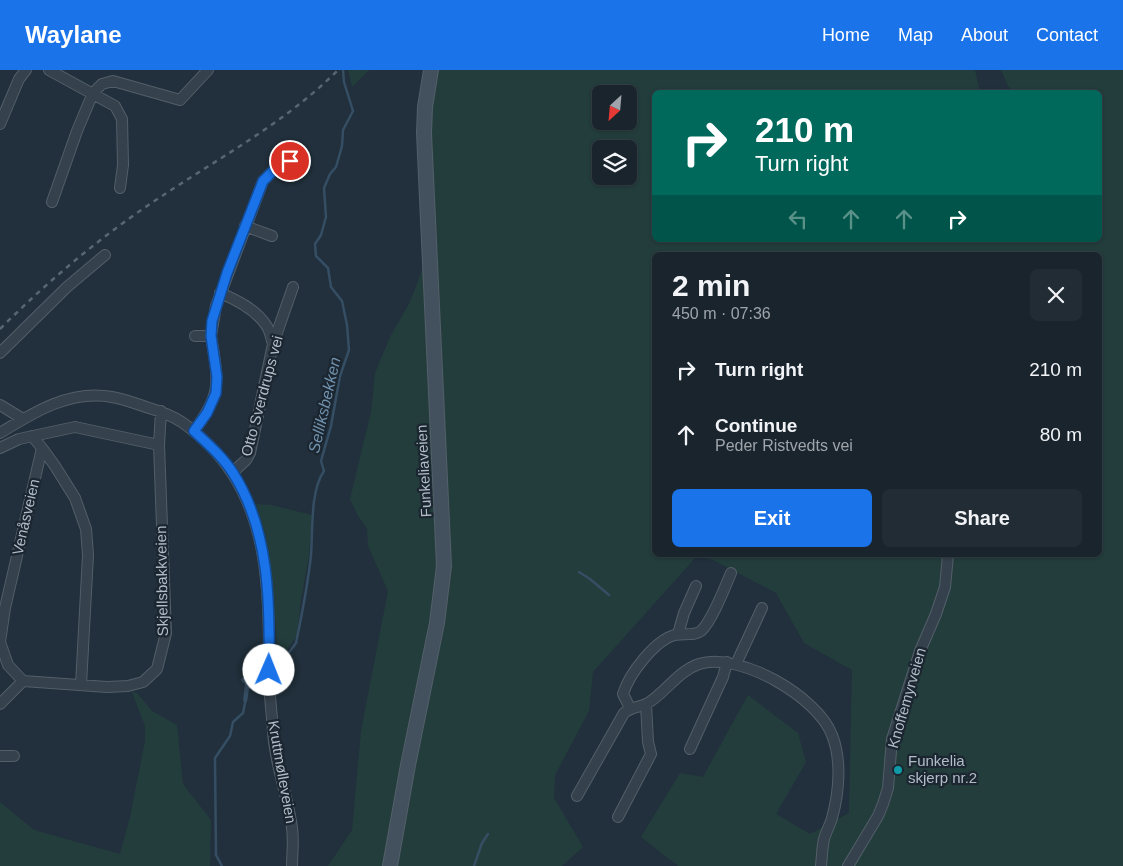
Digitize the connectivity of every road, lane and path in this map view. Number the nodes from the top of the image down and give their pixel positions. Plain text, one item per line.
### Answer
1 (26, 70) edge
2 (49, 70) edge
3 (208, 70) edge
4 (431, 70) edge
5 (93, 93) junction
6 (0, 124) edge
7 (301, 156) dead end
8 (120, 188) dead end
9 (52, 202) dead end
10 (245, 226) junction
11 (272, 236) dead end
12 (105, 255) dead end
13 (293, 287) dead end
14 (220, 293) junction
15 (195, 336) dead end
16 (211, 336) junction
17 (273, 344) junction
18 (0, 353) edge
19 (0, 405) edge
20 (161, 411) junction
21 (22, 419) junction
22 (194, 431) junction
23 (0, 433) edge
24 (32, 436) junction
25 (159, 445) junction
26 (0, 448) edge
27 (42, 448) junction
28 (232, 472) junction
29 (948, 557) edge
30 (731, 573) dead end
31 (696, 586) dead end
32 (762, 608) dead end
33 (678, 634) junction
34 (731, 663) junction
35 (23, 681) junction
36 (82, 685) junction
37 (0, 704) edge
38 (646, 704) junction
39 (630, 708) junction
40 (690, 749) dead end
41 (0, 756) edge
42 (14, 756) dead end
43 (577, 796) dead end
44 (618, 817) dead end
45 (292, 866) edge
46 (390, 866) edge
47 (821, 866) edge
48 (848, 866) edge

1 - 6 street
2 - 5 street
3 - 5 street
4 - 46 street, Funkeliaveien
5 - 8 street
5 - 9 street
7 - 10 street
10 - 11 street
10 - 14 street
12 - 18 street
13 - 17 street, Otto Sverdrups vei
14 - 16 street
14 - 17 street
15 - 16 street
16 - 22 street
17 - 28 street, Otto Sverdrups vei
19 - 21 street
20 - 21 street, Kruttmølleveien
20 - 22 street, Kruttmølleveien
20 - 25 street, Skjellsbakkveien
21 - 23 street, Kruttmølleveien
22 - 28 street, Kruttmølleveien
24 - 25 street
24 - 26 street
24 - 27 street
25 - 36 street, Skjellsbakkveien
27 - 35 street, Venåsveien
27 - 36 street
28 - 45 street, Kruttmølleveien
29 - 48 street, Knoffemyrveien
30 - 33 street
31 - 33 street
32 - 34 street
33 - 39 street
34 - 38 street
34 - 40 street
34 - 47 street
35 - 36 street, Skjellsbakkveien
35 - 37 street
38 - 39 street
38 - 44 street
39 - 43 street
41 - 42 street

